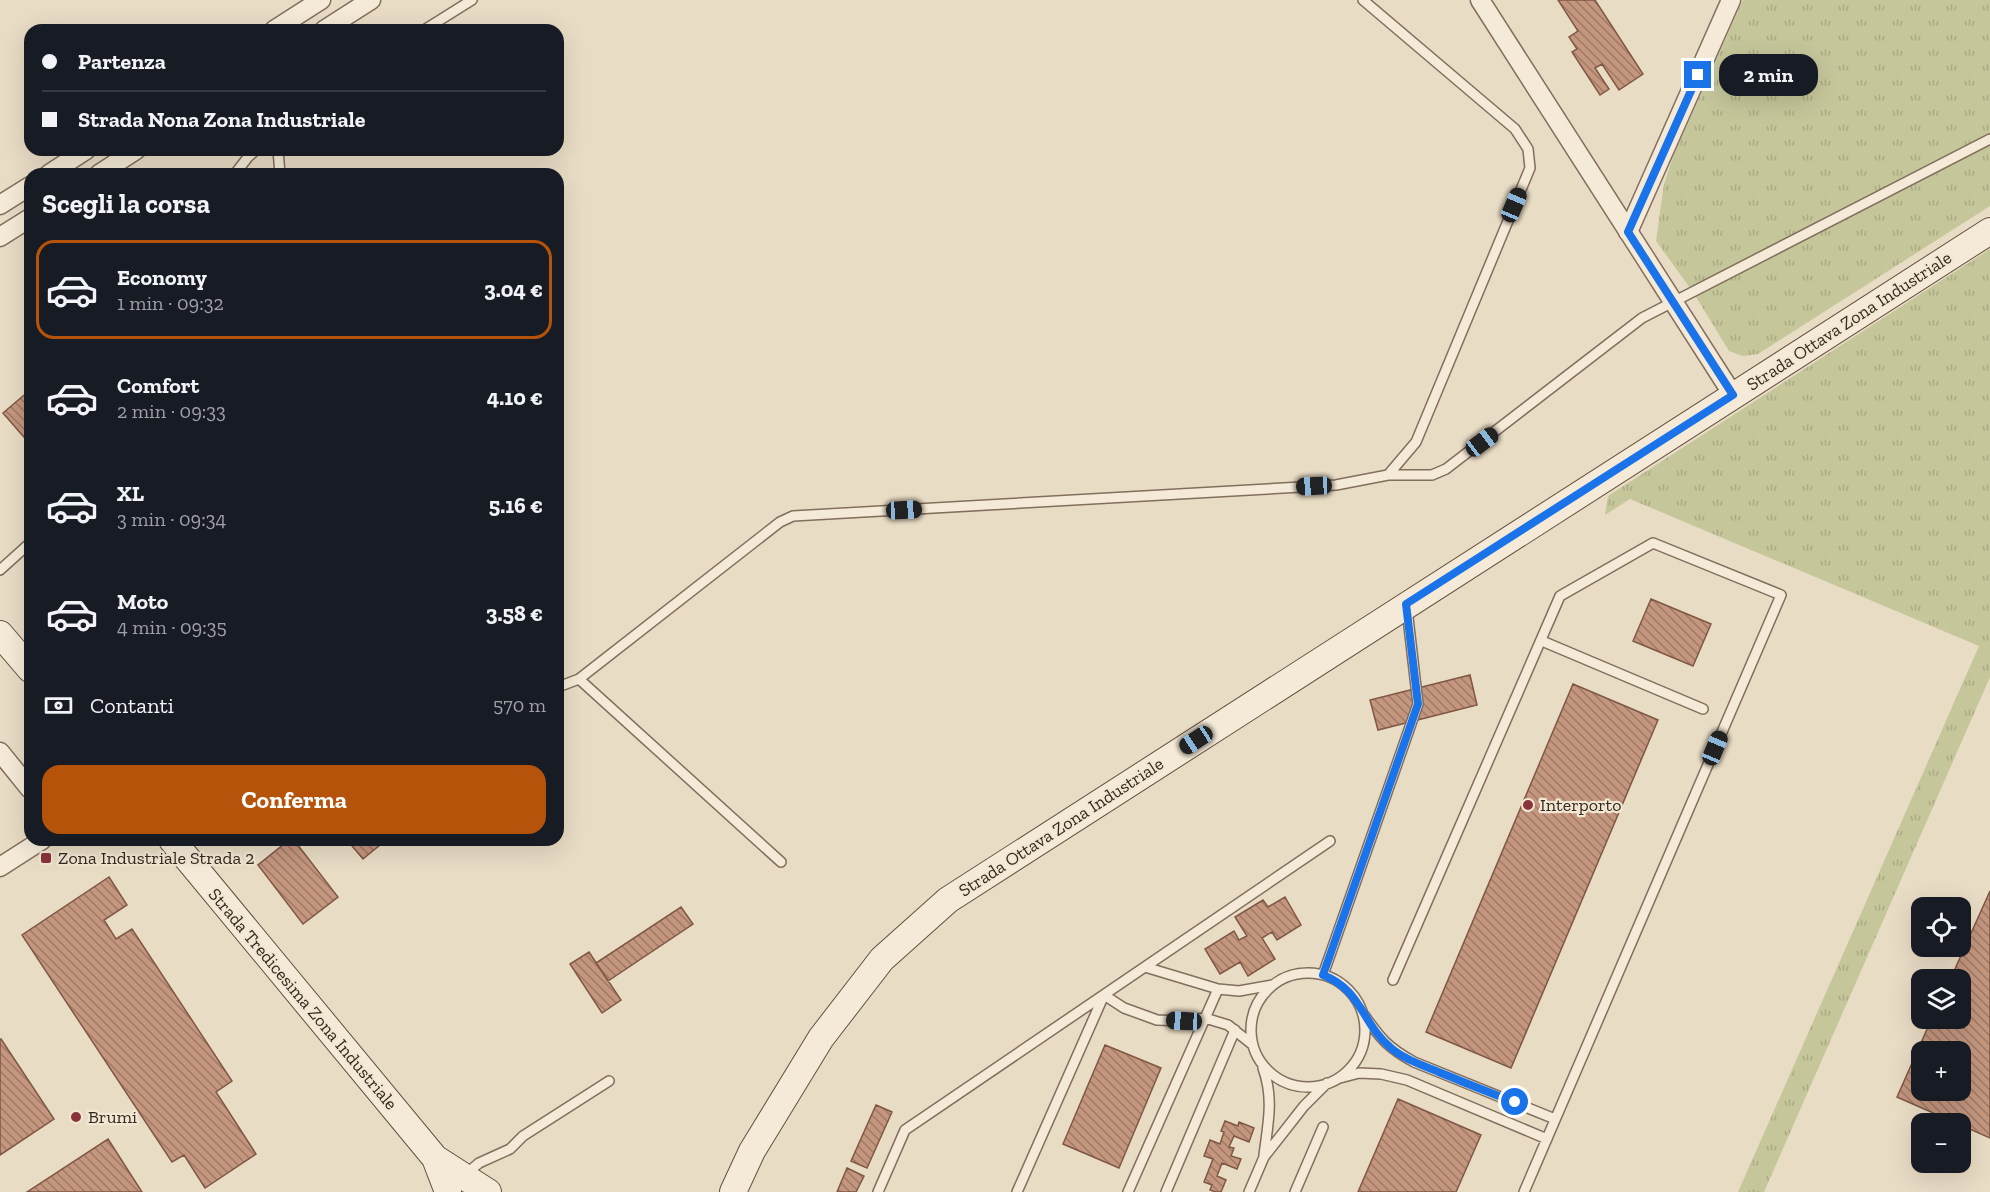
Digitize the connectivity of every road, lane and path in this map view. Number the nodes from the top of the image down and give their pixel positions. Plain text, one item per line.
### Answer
1 (321, 0) edge
2 (372, 0) edge
3 (472, 0) edge
4 (1363, 0) edge
5 (1480, 0) edge
6 (1731, 0) edge
7 (299, 23) edge
8 (338, 24) edge
9 (434, 24) edge
10 (1990, 139) edge
11 (77, 156) edge
12 (127, 156) edge
13 (249, 156) edge
14 (58, 168) edge
15 (108, 168) edge
16 (240, 168) edge
17 (24, 190) edge
18 (0, 205) edge
19 (24, 222) edge
20 (1990, 231) edge
21 (1628, 232) junction
22 (0, 237) edge
23 (1674, 303) junction
24 (1733, 395) junction
25 (1388, 475) junction
26 (24, 548) edge
27 (0, 570) edge
28 (1406, 604) junction
29 (0, 634) edge
30 (1542, 641) junction
31 (24, 662) edge
32 (579, 679) junction
33 (564, 685) edge
34 (1703, 709) dead end
35 (0, 752) edge
36 (24, 782) edge
37 (1330, 841) dead end
38 (33, 846) edge
39 (177, 846) edge
40 (781, 862) dead end
41 (0, 867) edge
42 (1144, 967) junction
43 (1323, 975) junction
44 (1393, 980) dead end
45 (1273, 985) junction
46 (1218, 989) junction
47 (1104, 994) junction
48 (1362, 1013) junction
49 (1205, 1018) junction
50 (1235, 1030) junction
51 (1253, 1045) junction
52 (1260, 1061) junction
53 (1338, 1078) junction
54 (609, 1081) dead end
55 (1327, 1083) junction
56 (1556, 1119) junction
57 (1323, 1127) dead end
58 (1547, 1139) junction
59 (752, 1150) junction
60 (1264, 1157) junction
61 (451, 1188) edge
62 (488, 1192) edge
63 (714, 1192) edge
64 (733, 1192) edge
65 (878, 1192) edge
66 (1019, 1192) edge
67 (1128, 1192) edge
68 (1166, 1192) edge
69 (1249, 1192) edge
70 (1295, 1192) edge
71 (1524, 1192) edge

1 - 7 street
2 - 8 street
3 - 9 lane
4 - 25 lane
5 - 21 street
6 - 21 street
10 - 23 lane
11 - 14 street
12 - 15 street
13 - 16 lane
17 - 18 street
19 - 22 street
20 - 24 main road, Strada Ottava Zona Industriale
21 - 23 street
23 - 24 street
23 - 25 lane
24 - 28 main road, Strada Ottava Zona Industriale
25 - 32 lane
26 - 27 lane
28 - 43 lane
28 - 59 main road, Strada Ottava Zona Industriale
29 - 31 main road
30 - 34 lane
30 - 44 lane
30 - 56 lane
32 - 33 lane
32 - 40 lane
35 - 36 street
37 - 42 lane
38 - 41 street
39 - 61 main road, Strada Tredicesima Zona Industriale
42 - 46 lane
42 - 47 lane
43 - 45 lane
43 - 48 lane
45 - 46 lane
45 - 51 lane
46 - 49 lane
47 - 49 lane
47 - 65 lane
47 - 66 lane
48 - 53 lane
48 - 56 lane
49 - 50 lane
49 - 67 lane
50 - 51 lane
50 - 68 lane
51 - 52 lane
52 - 55 lane
52 - 60 lane
53 - 55 lane
53 - 58 lane
54 - 61 lane
55 - 60 lane
56 - 58 lane
57 - 70 lane
58 - 71 lane
59 - 63 main road
59 - 64 main road
60 - 69 lane
61 - 62 main road, Strada Tredicesima Zona Industriale

